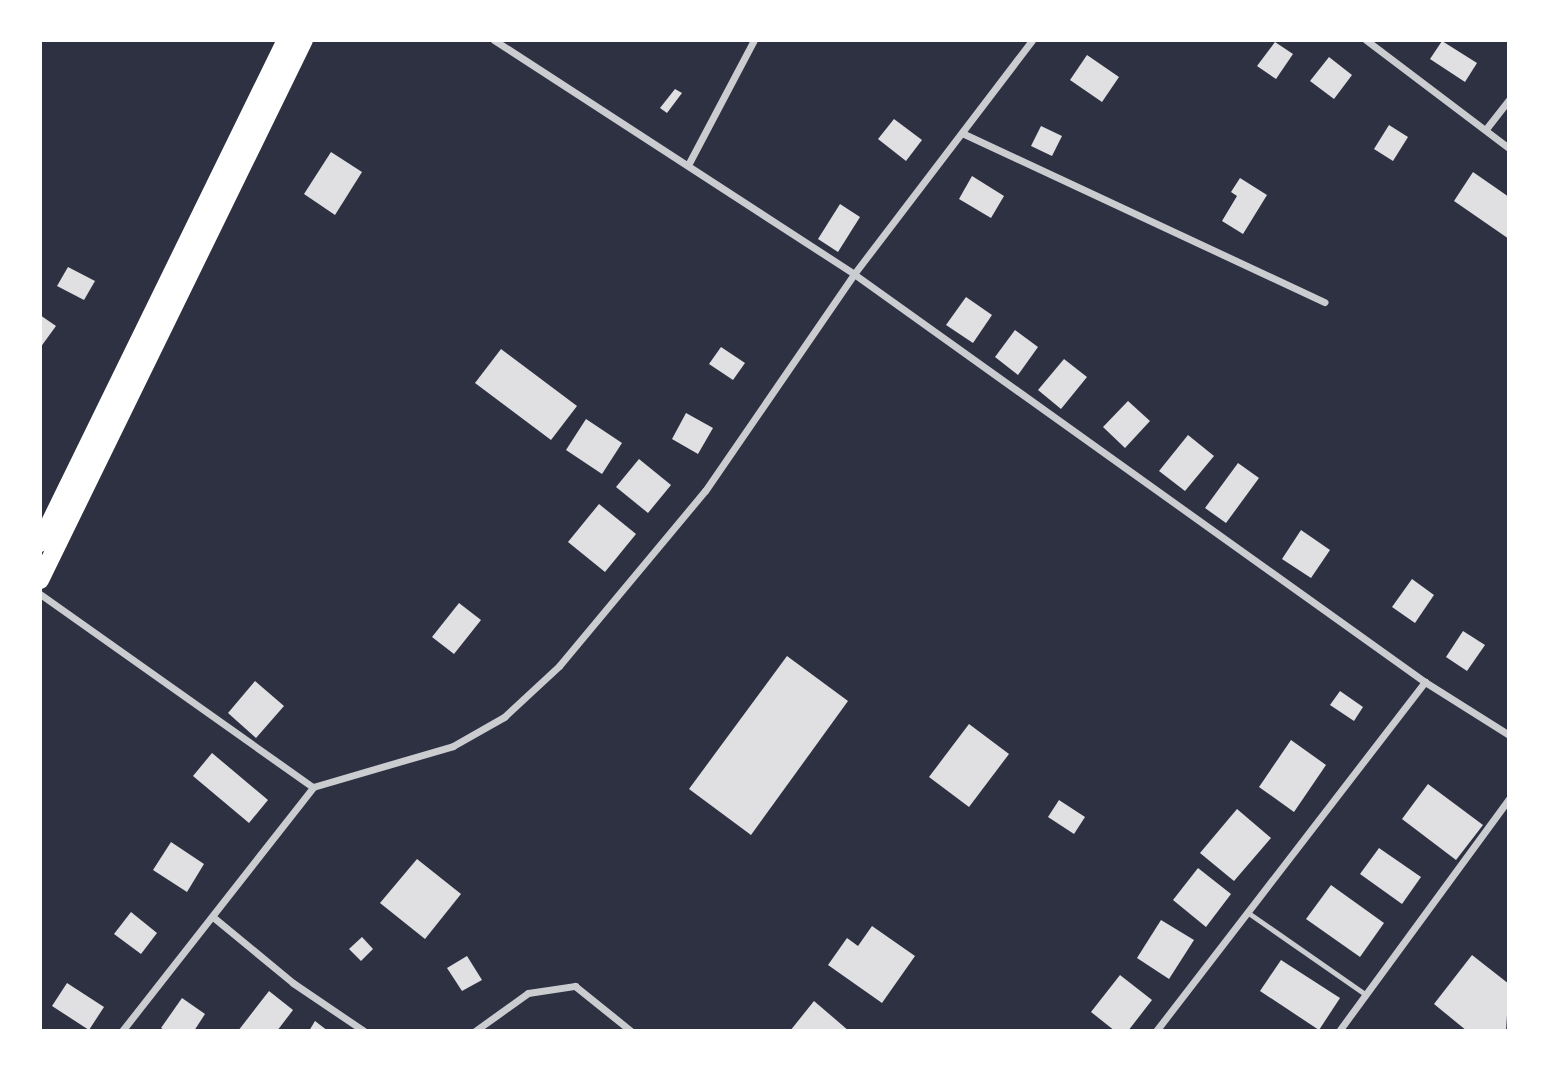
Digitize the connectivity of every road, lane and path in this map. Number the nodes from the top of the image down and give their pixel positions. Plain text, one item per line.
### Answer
1 (286, 40) edge
2 (304, 40) edge
3 (494, 40) edge
4 (754, 40) edge
5 (1032, 40) edge
6 (1366, 40) edge
7 (1509, 100) edge
8 (1486, 129) junction
9 (962, 132) junction
10 (1509, 148) edge
11 (688, 165) junction
12 (854, 274) junction
13 (1324, 302) dead end
14 (40, 543) edge
15 (40, 580) edge
16 (40, 594) edge
17 (1424, 682) junction
18 (1509, 735) edge
19 (313, 787) junction
20 (1509, 799) edge
21 (1247, 912) junction
22 (213, 917) junction
23 (1365, 994) junction
24 (122, 1031) edge
25 (364, 1031) edge
26 (475, 1031) edge
27 (631, 1031) edge
28 (1156, 1031) edge
29 (1339, 1031) edge

1 - 14 main road
2 - 15 main road
3 - 11 street
4 - 11 street
5 - 9 street
6 - 8 street
7 - 8 street
8 - 10 street
9 - 12 street
9 - 13 street
11 - 12 street
12 - 17 street
12 - 19 street
16 - 19 street
17 - 18 street
17 - 21 street
19 - 22 street
20 - 23 street
21 - 23 lane
21 - 28 street
22 - 24 street
22 - 25 street
23 - 29 street
26 - 27 street

